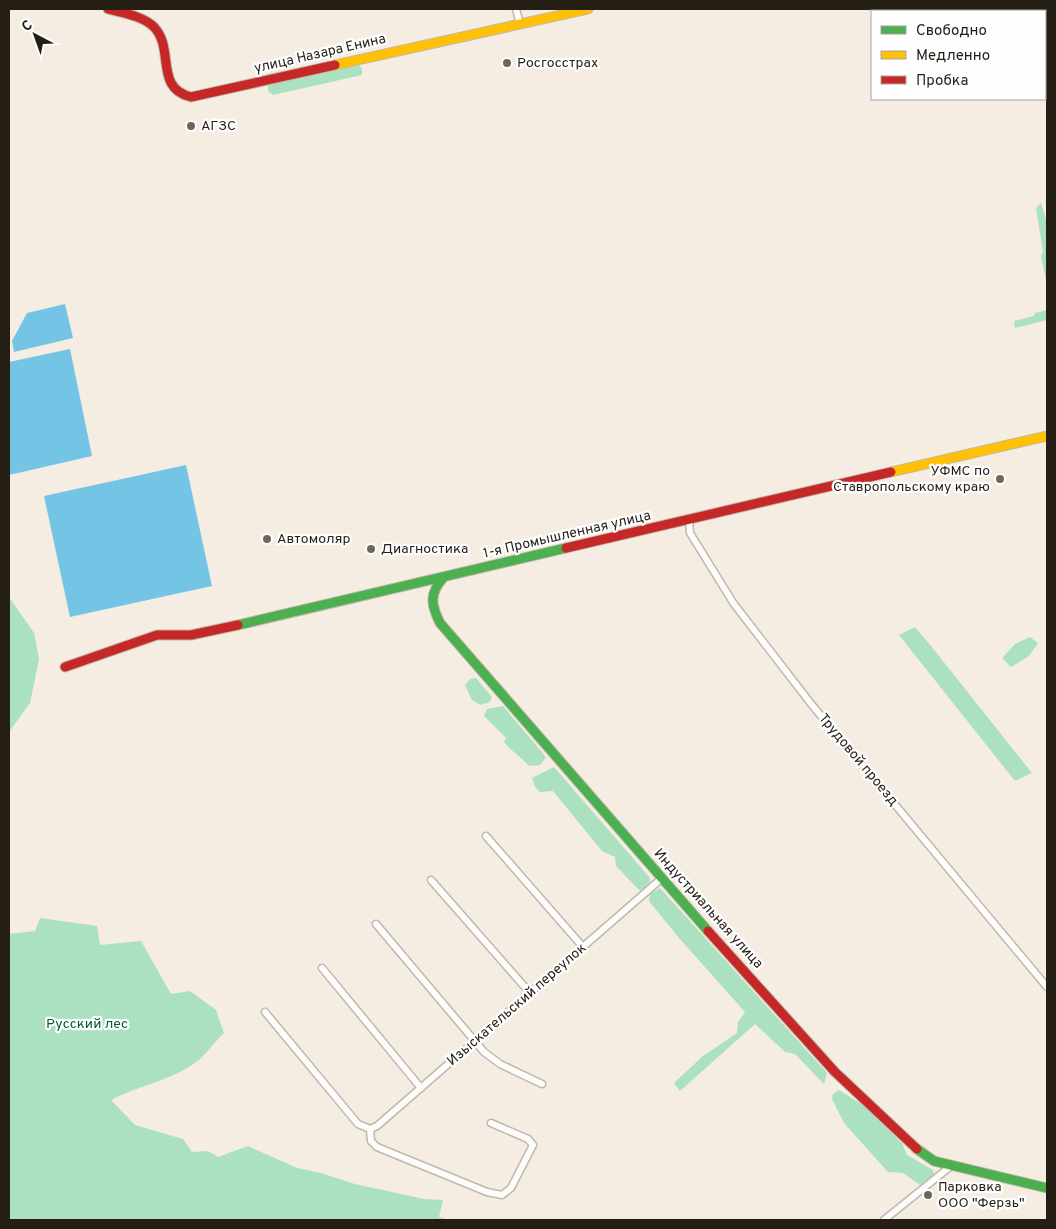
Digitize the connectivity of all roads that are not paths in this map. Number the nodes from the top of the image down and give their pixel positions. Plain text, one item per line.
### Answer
1 (108, 9) edge
2 (516, 9) edge
3 (588, 9) edge
4 (520, 24) junction
5 (1047, 436) edge
6 (689, 520) junction
7 (443, 577) junction
8 (65, 667) dead end
9 (486, 836) dead end
10 (662, 879) junction
11 (431, 880) dead end
12 (376, 924) dead end
13 (583, 947) junction
14 (322, 968) dead end
15 (1047, 987) edge
16 (530, 994) junction
17 (265, 1012) dead end
18 (476, 1040) junction
19 (542, 1084) dead end
20 (421, 1088) junction
21 (491, 1123) dead end
22 (370, 1129) junction
23 (951, 1166) junction
24 (1047, 1188) edge
25 (884, 1220) edge

1 - 4 street, улица Назара Енина
2 - 4 street
3 - 4 street, улица Назара Енина
5 - 6 street, 1-я Промышленная улица
6 - 7 street, 1-я Промышленная улица
6 - 15 street, Трудовой проезд
7 - 8 street, 1-я Промышленная улица
7 - 10 street, Индустриальная улица
9 - 13 street
10 - 13 street, Изыскательский переулок
10 - 23 street, Индустриальная улица
11 - 16 street
12 - 18 street
13 - 16 street, Изыскательский переулок
14 - 20 street
16 - 18 street, Изыскательский переулок
17 - 22 street
18 - 19 street
18 - 20 street, Изыскательский переулок
20 - 22 street, Изыскательский переулок
21 - 22 street
23 - 24 street, Индустриальная улица
23 - 25 street

